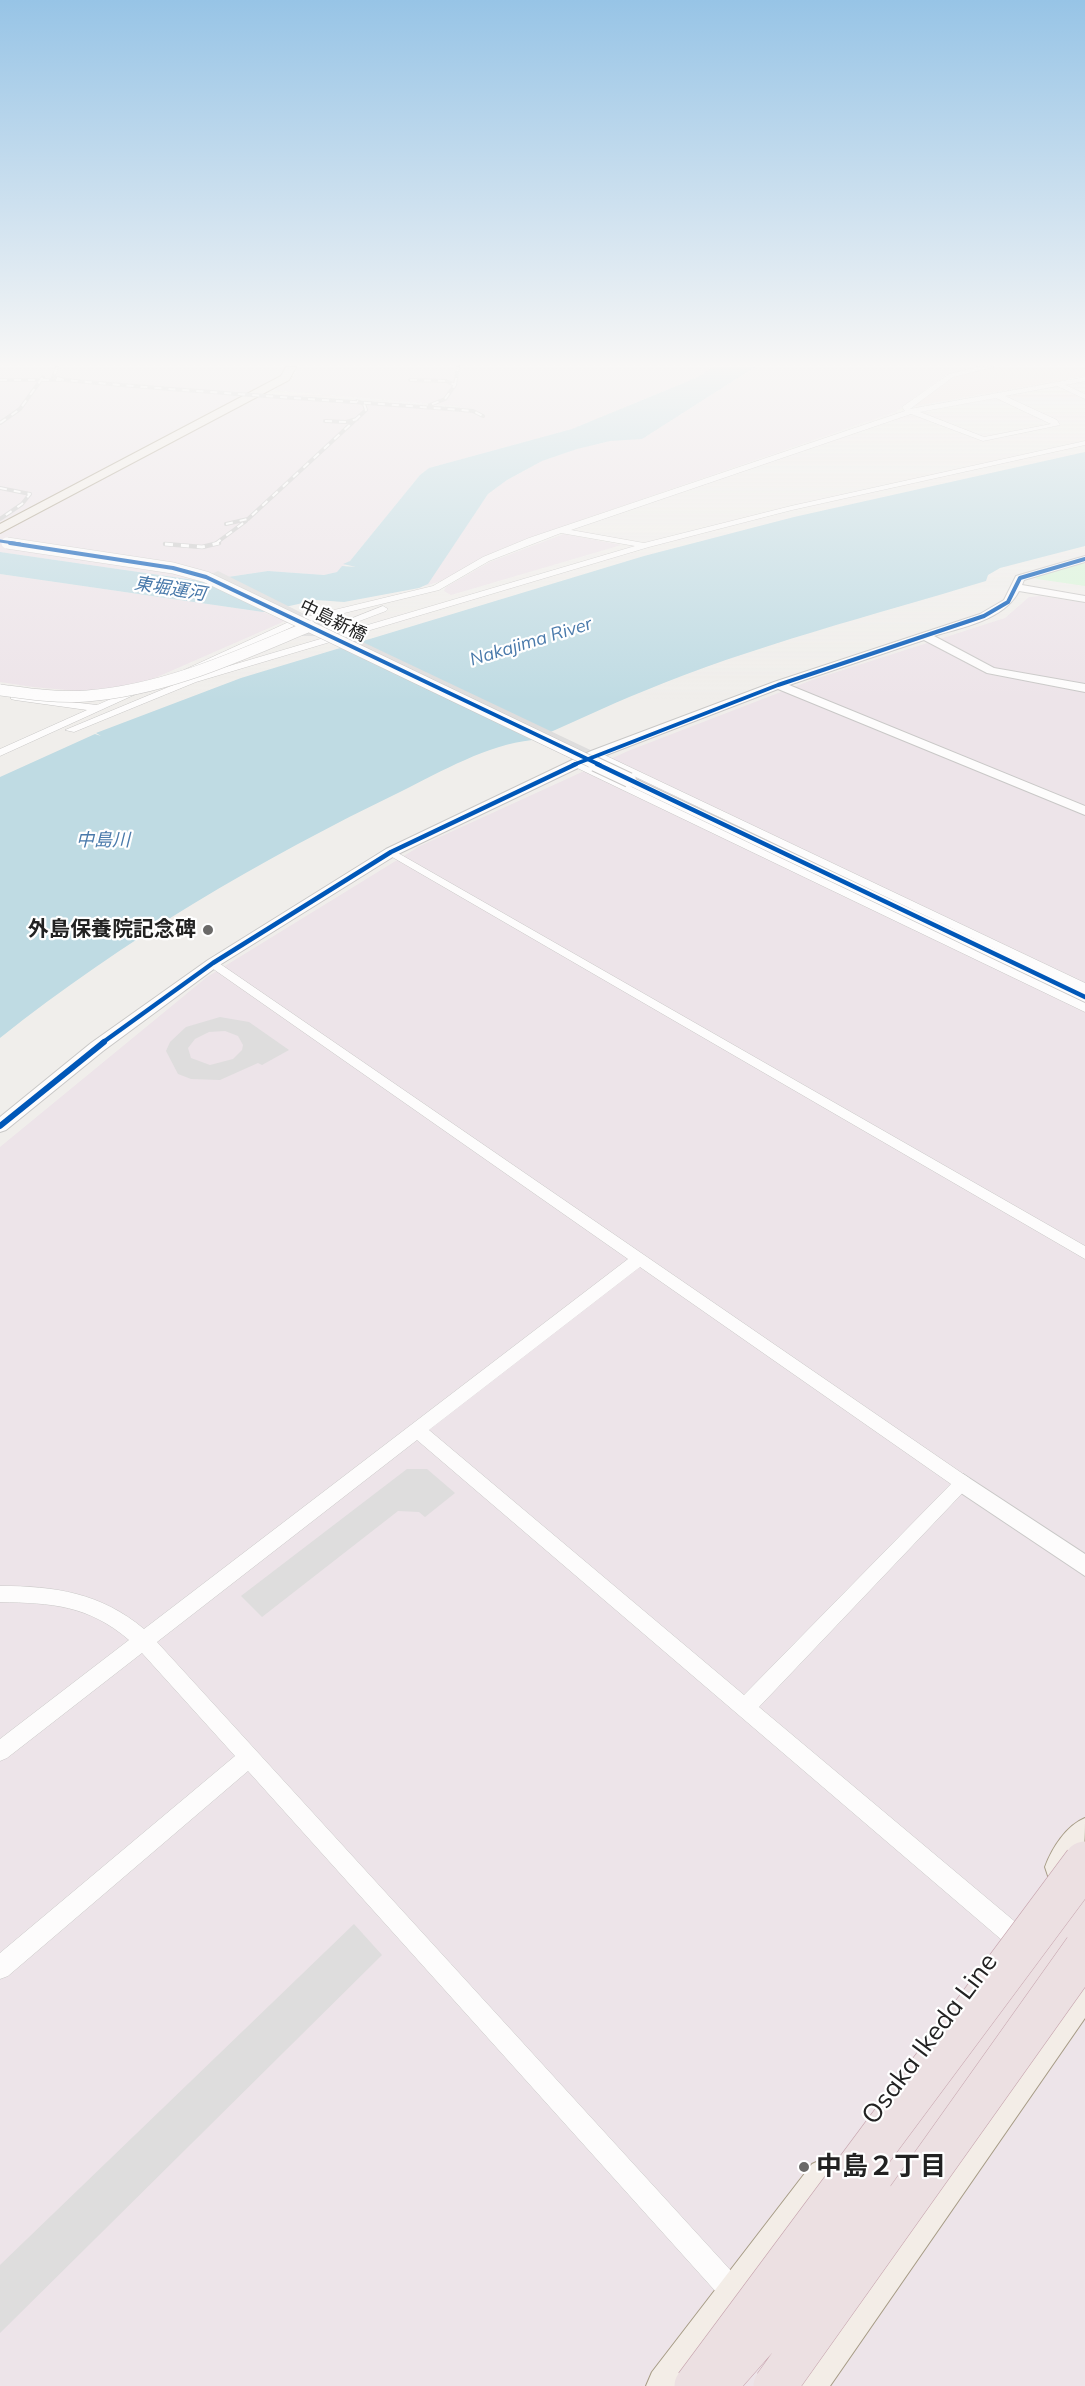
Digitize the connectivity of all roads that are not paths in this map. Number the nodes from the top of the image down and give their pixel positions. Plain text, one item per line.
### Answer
1 (94, 478) edge
2 (715, 478) edge
3 (925, 478) edge
4 (0, 528) edge
5 (560, 531) junction
6 (4, 542) edge
7 (646, 545) junction
8 (1085, 560) edge
9 (1014, 587) junction
10 (436, 588) junction
11 (1085, 599) edge
12 (310, 626) junction
13 (923, 635) junction
14 (190, 681) junction
15 (0, 684) edge
16 (151, 685) junction
17 (778, 685) junction
18 (1085, 688) edge
19 (0, 692) edge
20 (78, 693) junction
21 (60, 704) junction
22 (95, 708) junction
23 (0, 753) edge
24 (596, 754) junction
25 (0, 761) edge
26 (575, 763) junction
27 (1085, 811) edge
28 (391, 852) junction
29 (213, 963) junction
30 (1085, 988) edge
31 (1085, 997) edge
32 (1085, 1008) edge
33 (0, 1126) edge
34 (1085, 1253) edge
35 (639, 1259) junction
36 (416, 1430) junction
37 (963, 1483) junction
38 (1085, 1566) edge
39 (0, 1594) edge
40 (143, 1640) junction
41 (746, 1707) junction
42 (0, 1751) edge
43 (248, 1758) junction
44 (1085, 1834) edge
45 (1085, 1863) edge
46 (1085, 1901) edge
47 (1011, 1933) junction
48 (1085, 1950) edge
49 (0, 1968) edge
50 (1085, 1988) edge
51 (735, 2295) junction
52 (804, 2384) edge
53 (666, 2386) edge
54 (696, 2386) edge
55 (715, 2386) edge

1 - 4 main road
2 - 5 street
3 - 7 street
5 - 7 street
5 - 10 street
6 - 12 street, 中島新橋, bridge
7 - 14 street
8 - 9 street
9 - 11 street
9 - 13 street
10 - 14 street
10 - 16 street
12 - 19 street, bridge
12 - 31 street, 中島新橋, bridge
13 - 17 street
13 - 18 street
14 - 25 street
15 - 20 street
16 - 20 street
16 - 22 street
17 - 24 street
17 - 27 street
19 - 21 street
20 - 21 street
21 - 22 street
22 - 23 street
24 - 26 street
24 - 30 street
26 - 28 street
26 - 32 street
28 - 29 street
28 - 34 street
29 - 33 street
29 - 35 street
35 - 36 street
35 - 37 street
36 - 40 street
36 - 41 street
37 - 38 street
37 - 41 street
39 - 40 street
40 - 42 street
40 - 43 street
41 - 47 street
43 - 49 street
43 - 51 street
44 - 47 main road, Osaka Ikeda Line
45 - 54 highway, bridge
46 - 55 highway, bridge
47 - 51 main road, Osaka Ikeda Line
48 - 52 highway, bridge
50 - 52 main road
51 - 52 street
51 - 53 main road, Osaka Ikeda Line

